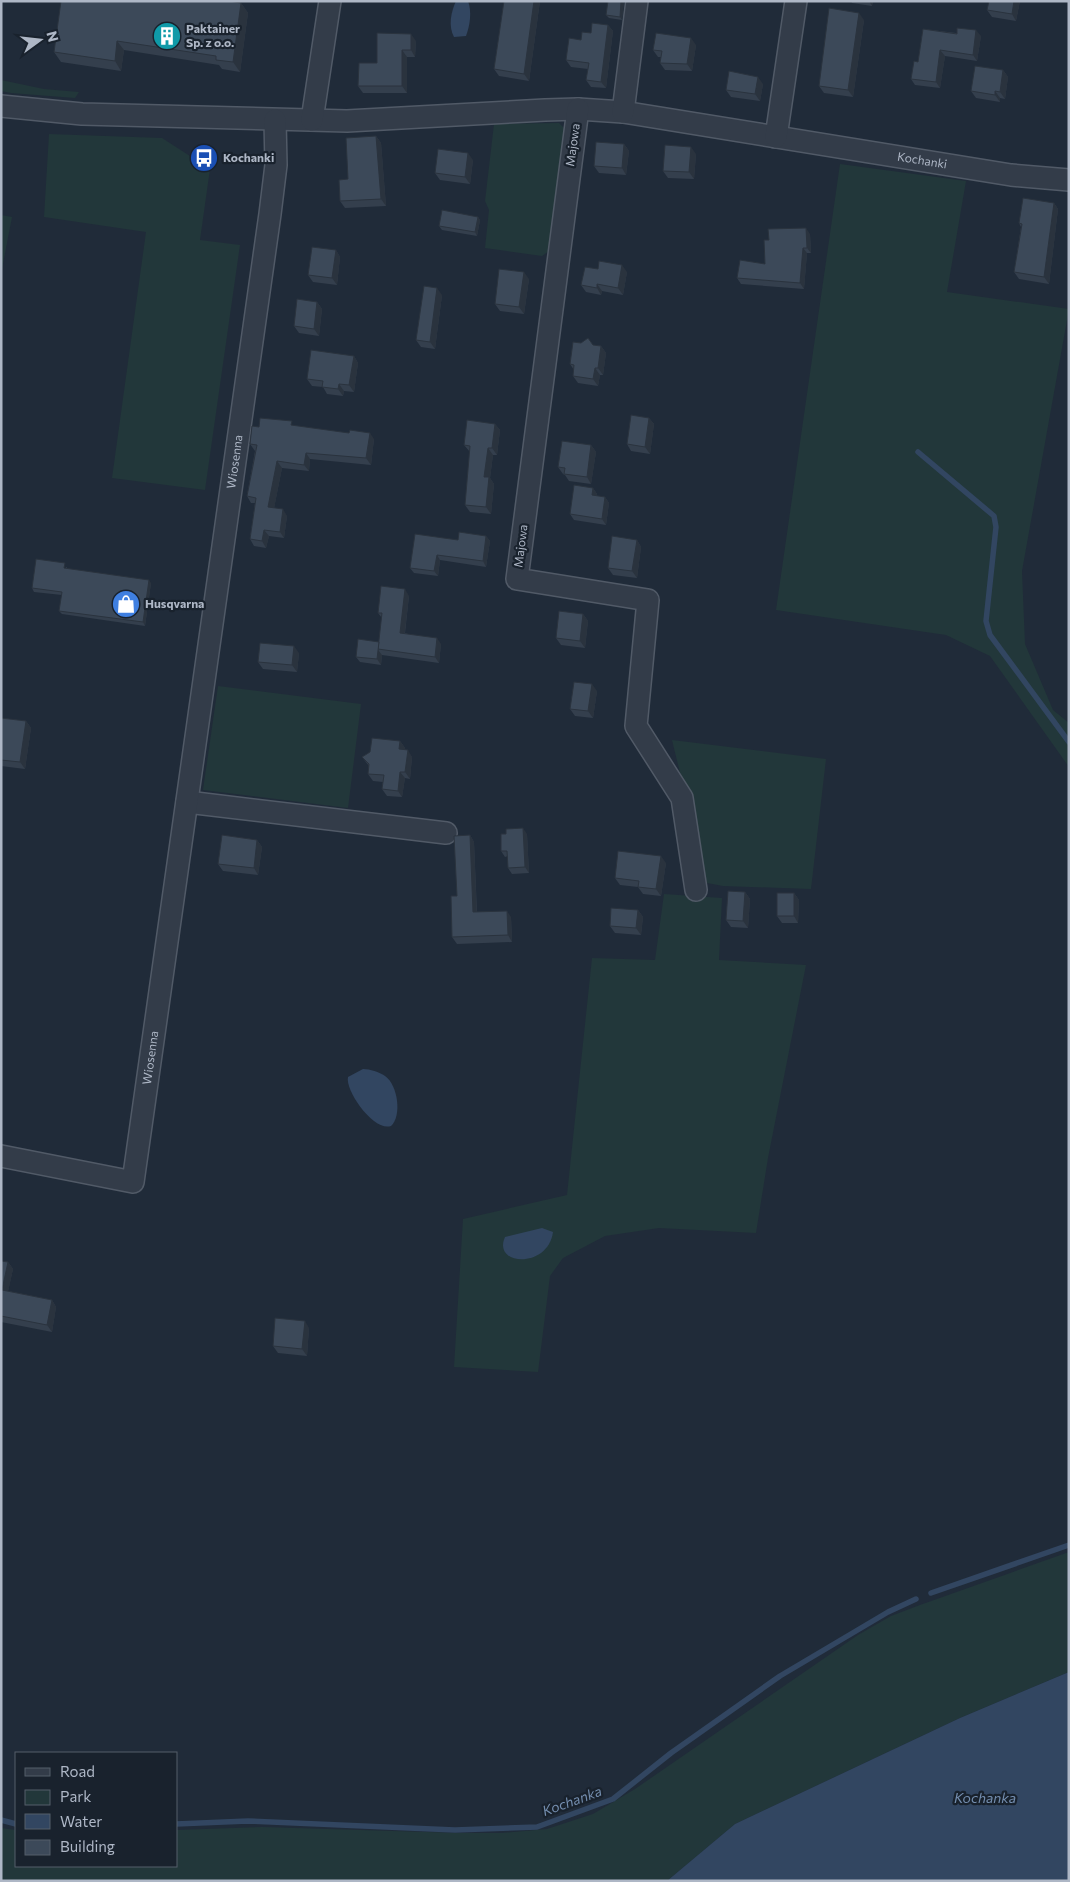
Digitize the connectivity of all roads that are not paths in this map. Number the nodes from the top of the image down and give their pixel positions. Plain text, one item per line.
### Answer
1 (330, 1) edge
2 (637, 1) edge
3 (796, 1) edge
4 (1, 106) edge
5 (578, 109) junction
6 (623, 112) junction
7 (275, 120) junction
8 (312, 120) junction
9 (776, 137) junction
10 (1069, 180) edge
11 (187, 802) junction
12 (446, 833) dead end
13 (696, 890) dead end
14 (1, 1156) edge

1 - 8 street
2 - 6 street
3 - 9 street
4 - 7 street, Kochanki
5 - 6 street, Kochanki
5 - 8 street, Kochanki
5 - 13 street, Majowa
6 - 9 street, Kochanki
7 - 8 street, Kochanki
7 - 11 street, Wiosenna
9 - 10 street, Kochanki
11 - 12 street
11 - 14 street, Wiosenna

